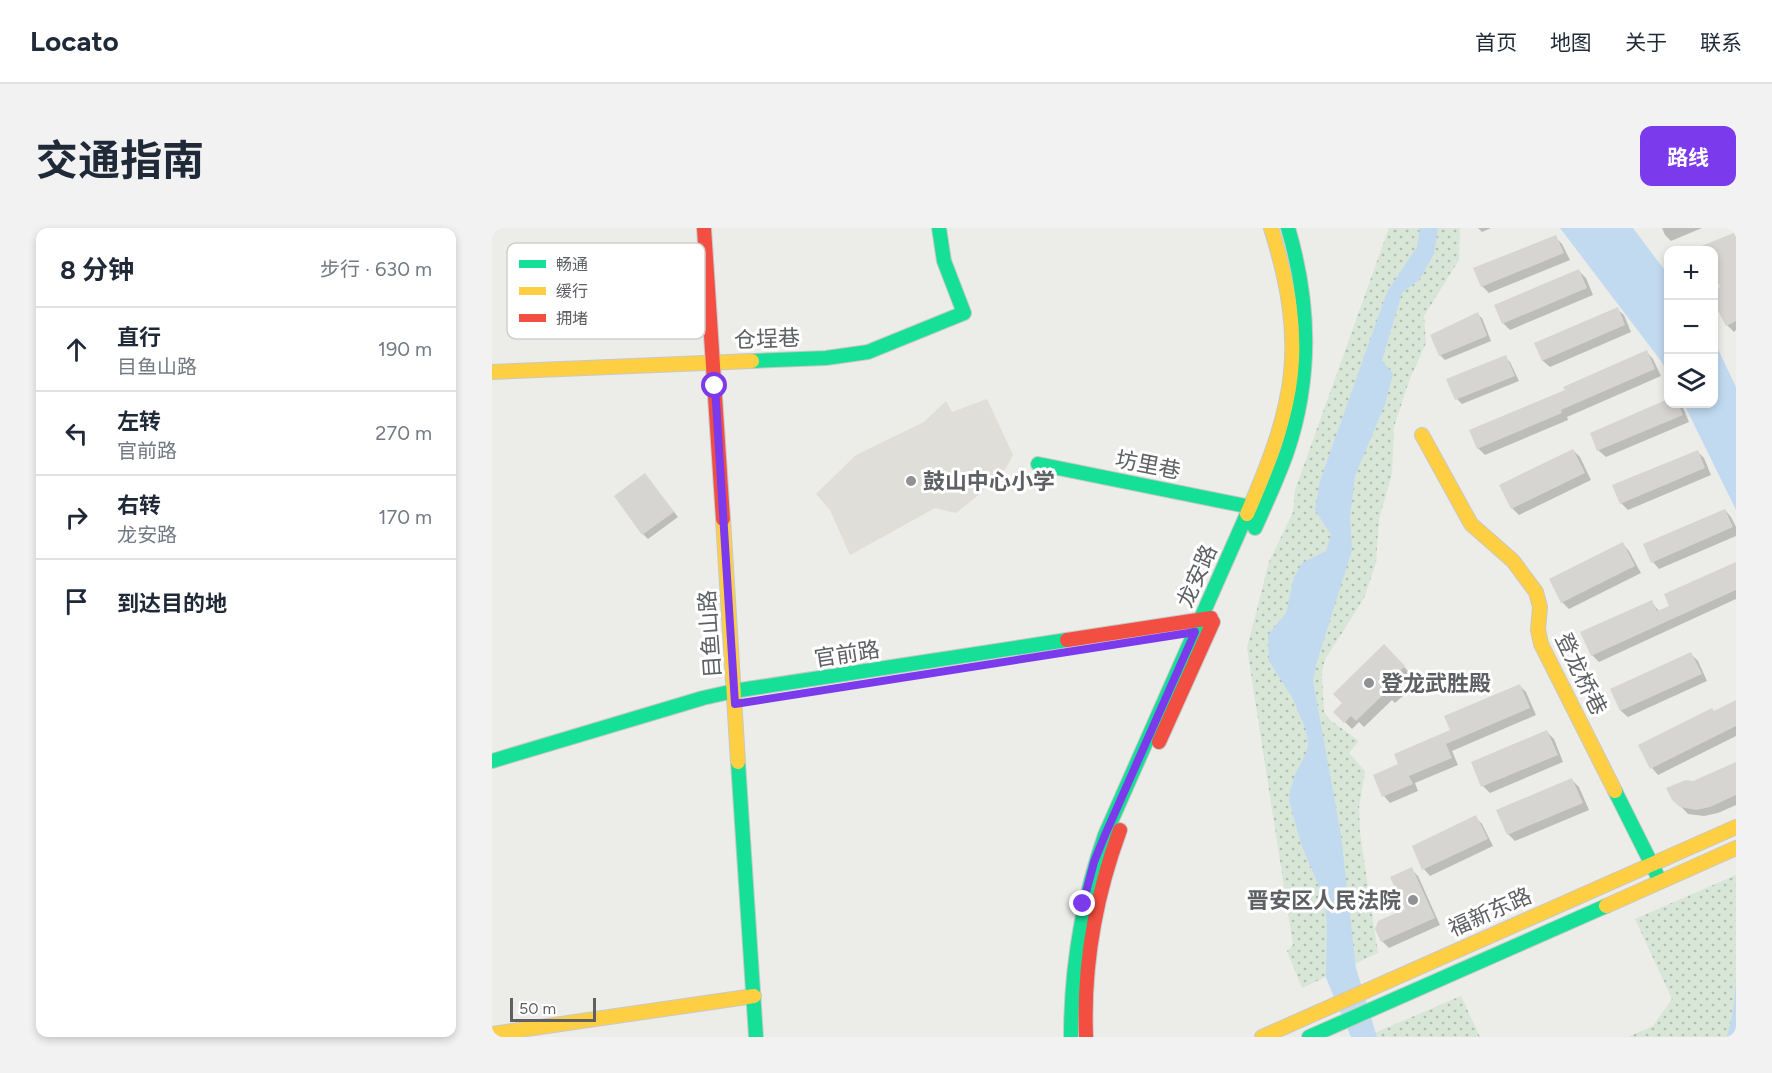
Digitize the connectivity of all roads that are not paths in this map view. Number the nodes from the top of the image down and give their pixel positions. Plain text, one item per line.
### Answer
1 (705, 228) edge
2 (939, 228) edge
3 (1271, 228) edge
4 (1288, 228) edge
5 (713, 362) junction
6 (492, 372) edge
7 (1422, 435) dead end
8 (1038, 464) dead end
9 (1251, 507) junction
10 (1205, 624) junction
11 (735, 698) junction
12 (492, 761) edge
13 (492, 774) edge
14 (1736, 827) edge
15 (1736, 848) edge
16 (1652, 864) junction
17 (1660, 881) junction
18 (754, 996) junction
19 (492, 1034) edge
20 (756, 1037) edge
21 (1071, 1037) edge
22 (1086, 1037) edge
23 (1262, 1037) edge
24 (1309, 1037) edge

1 - 5 main road, 目鱼山路
2 - 5 main road, 仓埕巷
3 - 9 main road, 龙安路
4 - 10 main road, 龙安路
5 - 6 main road, 仓埕巷
5 - 11 main road, 目鱼山路
7 - 16 main road, 登龙桥巷
8 - 9 main road, 坊里巷
9 - 10 main road, 龙安路
10 - 11 main road, 官前路
10 - 21 main road, 龙安路
10 - 22 main road, 龙安路
11 - 12 main road, 官前路
11 - 13 main road, 官前路
11 - 18 main road, 目鱼山路
14 - 16 main road, 福新东路
15 - 17 main road, 福新东路
16 - 17 main road, 登龙桥巷
16 - 23 main road, 福新东路
17 - 24 main road, 福新东路
18 - 19 main road
18 - 20 main road, 目鱼山路

